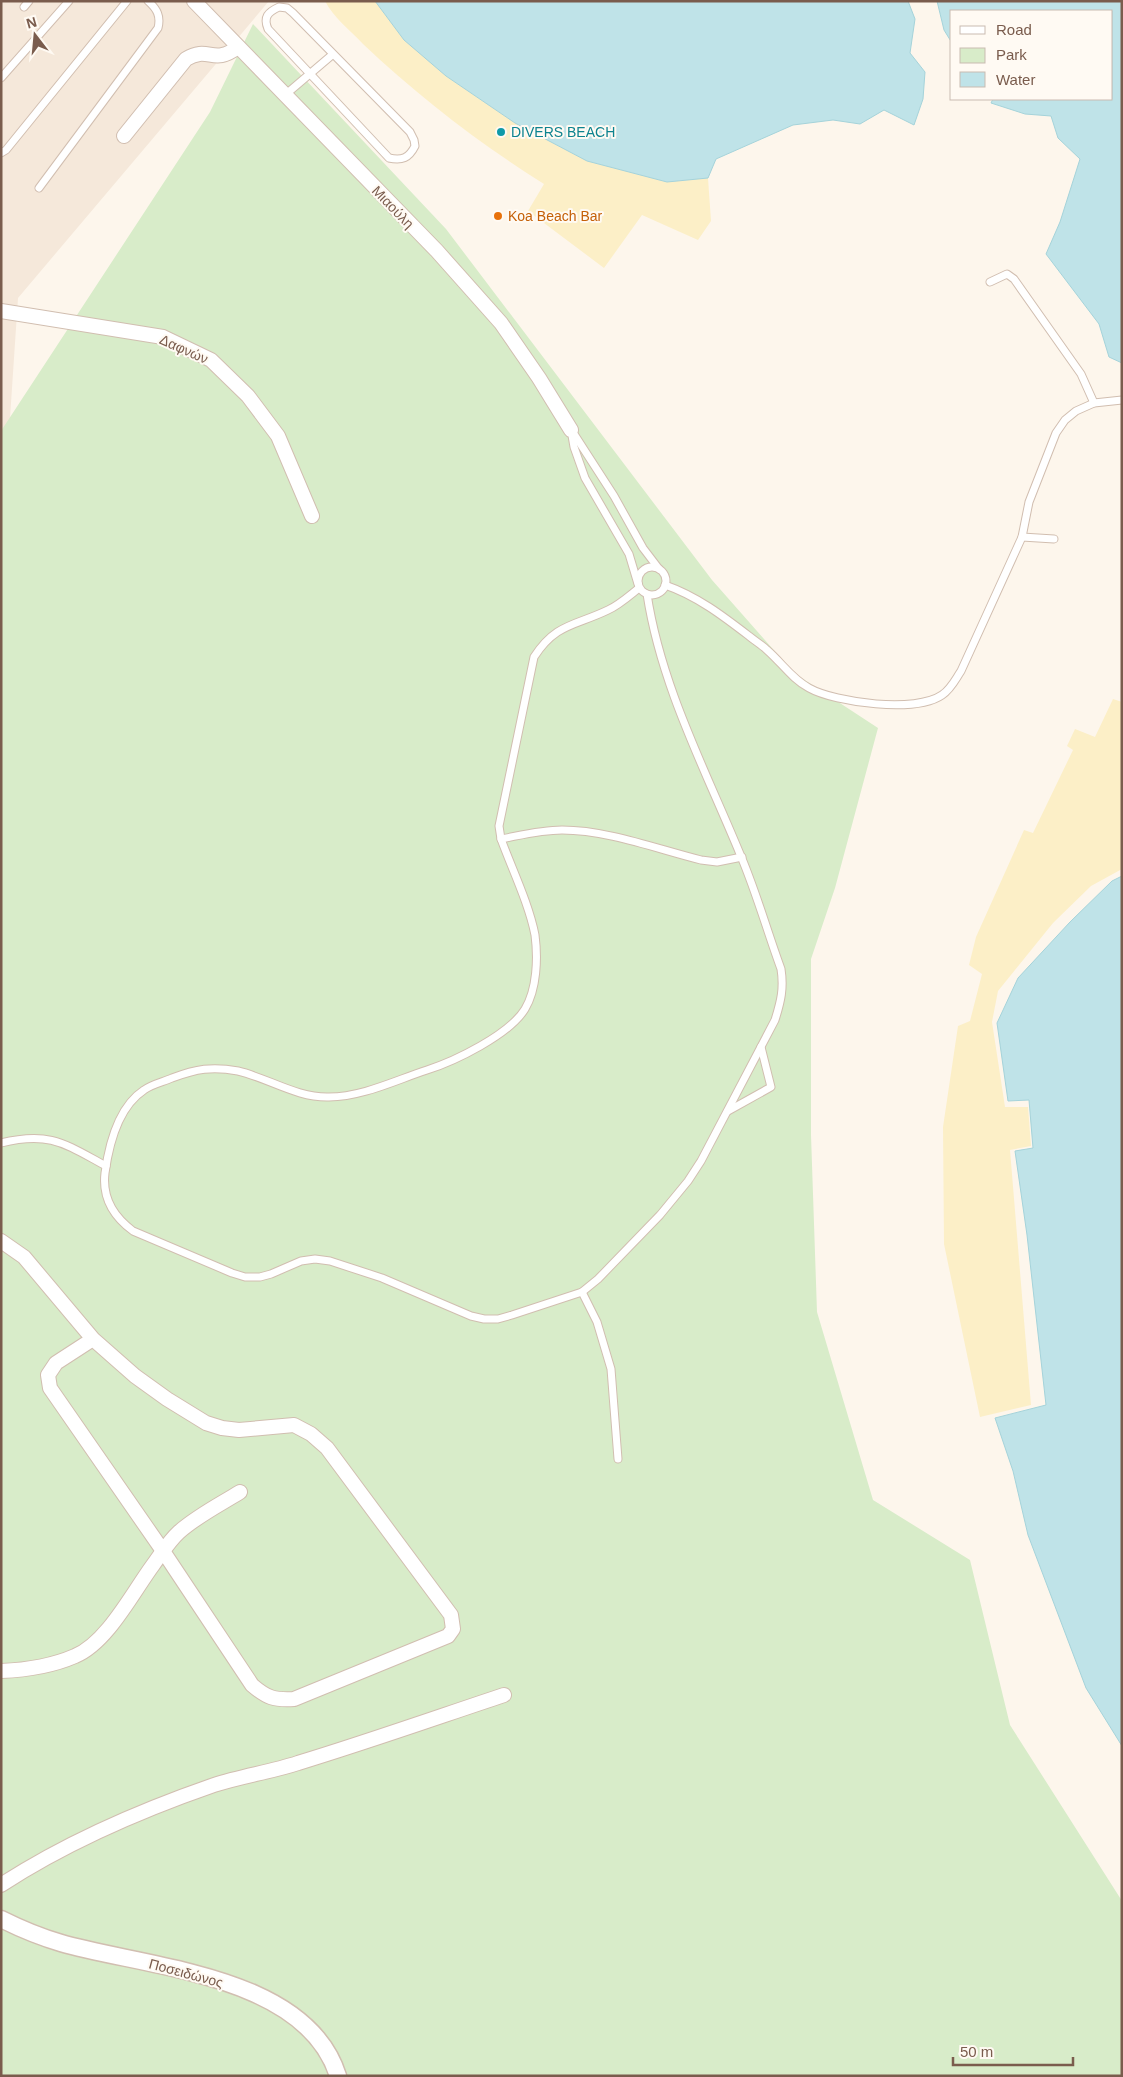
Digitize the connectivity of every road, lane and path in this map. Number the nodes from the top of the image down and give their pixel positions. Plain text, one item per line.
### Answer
1 (69, 1) edge
2 (127, 1) edge
3 (148, 1) edge
4 (194, 1) edge
5 (238, 47) junction
6 (332, 55) junction
7 (309, 74) junction
8 (1, 78) edge
9 (285, 95) junction
10 (124, 136) dead end
11 (1, 153) edge
12 (39, 188) dead end
13 (990, 282) dead end
14 (1, 311) edge
15 (1122, 400) edge
16 (1094, 403) junction
17 (571, 430) junction
18 (312, 516) dead end
19 (1022, 537) junction
20 (1054, 539) dead end
21 (659, 569) junction
22 (665, 585) junction
23 (639, 586) junction
24 (647, 594) junction
25 (502, 839) junction
26 (742, 857) junction
27 (761, 1047) junction
28 (727, 1111) junction
29 (1, 1143) edge
30 (106, 1166) junction
31 (1, 1241) edge
32 (582, 1292) junction
33 (93, 1339) junction
34 (618, 1459) dead end
35 (240, 1492) dead end
36 (163, 1551) junction
37 (1, 1671) edge
38 (504, 1695) dead end
39 (1, 1885) edge
40 (1, 1919) edge
41 (338, 2076) edge

1 - 8 lane
2 - 11 lane
3 - 12 lane
4 - 5 street, Μιαούλη
5 - 9 street, Μιαούλη
5 - 10 street
6 - 7 lane
6 - 7 lane
6 - 7 lane
7 - 9 lane
9 - 17 street, Μιαούλη
13 - 16 lane
14 - 18 street, Δαφνών
15 - 16 lane
16 - 19 lane
17 - 21 lane
17 - 23 lane
19 - 20 lane
19 - 22 lane
21 - 22 lane
21 - 23 lane
22 - 24 lane
23 - 24 lane
23 - 25 lane
24 - 26 lane
25 - 26 lane
25 - 30 lane
26 - 27 lane
27 - 28 lane
27 - 28 lane
28 - 32 lane
29 - 30 lane
30 - 32 lane
31 - 33 street
32 - 34 lane
33 - 36 street
33 - 36 street
35 - 36 street
36 - 37 street
38 - 39 street
40 - 41 street, Ποσειδώνος

